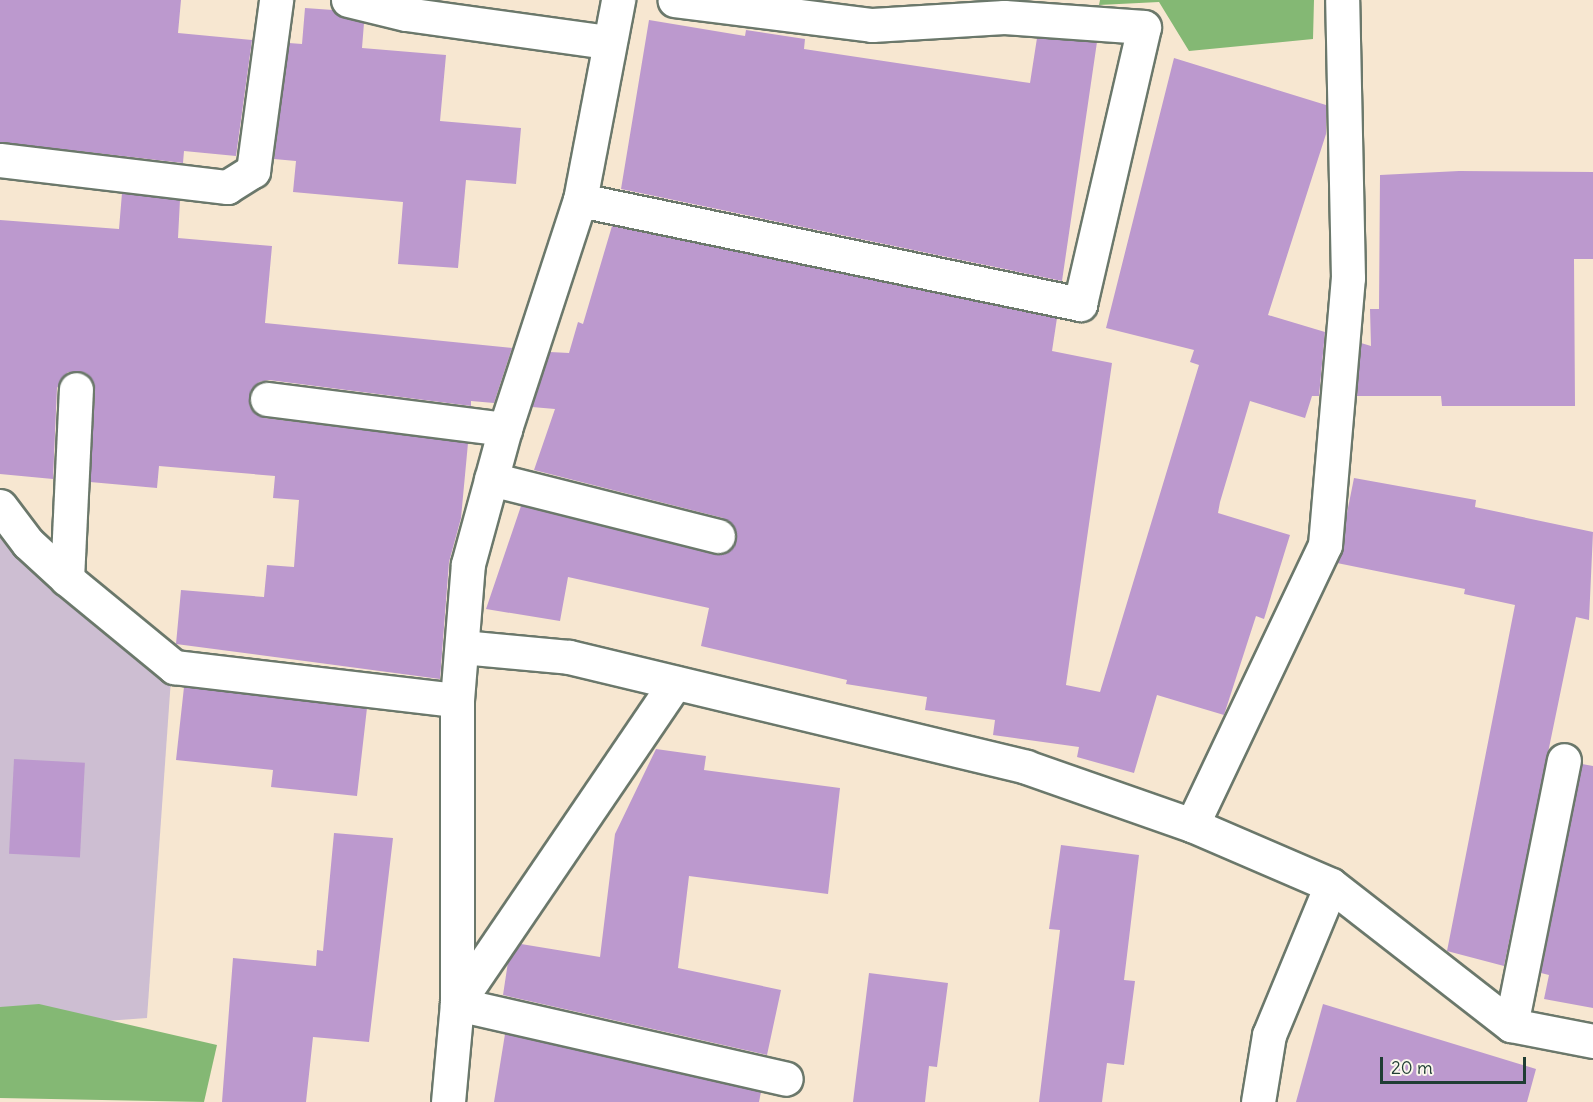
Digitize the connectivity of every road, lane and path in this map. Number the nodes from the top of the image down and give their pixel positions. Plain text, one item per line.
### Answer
1 (276, 0) edge
2 (348, 0) edge
3 (618, 0) edge
4 (675, 0) edge
5 (1342, 0) edge
6 (608, 42) junction
7 (0, 160) edge
8 (580, 201) junction
9 (76, 389) dead end
10 (267, 399) dead end
11 (505, 429) junction
12 (492, 479) junction
13 (0, 506) edge
14 (718, 536) dead end
15 (67, 579) junction
16 (462, 647) junction
17 (675, 683) junction
18 (458, 700) junction
19 (1564, 760) dead end
20 (1192, 825) junction
21 (1331, 885) junction
22 (457, 1004) junction
23 (1511, 1025) junction
24 (1593, 1041) edge
25 (786, 1079) dead end
26 (448, 1102) edge
27 (1258, 1102) edge

1 - 7 street
2 - 6 street
3 - 6 street
4 - 8 street
5 - 20 street
6 - 8 street
8 - 11 street
9 - 15 street
10 - 11 street
11 - 12 street
12 - 14 street
12 - 16 street
13 - 15 street
15 - 18 street
16 - 17 street
16 - 18 street
17 - 20 street
17 - 22 street
18 - 22 street
19 - 23 street
20 - 21 street
21 - 23 street
21 - 27 street
22 - 25 street
22 - 26 street
23 - 24 street

